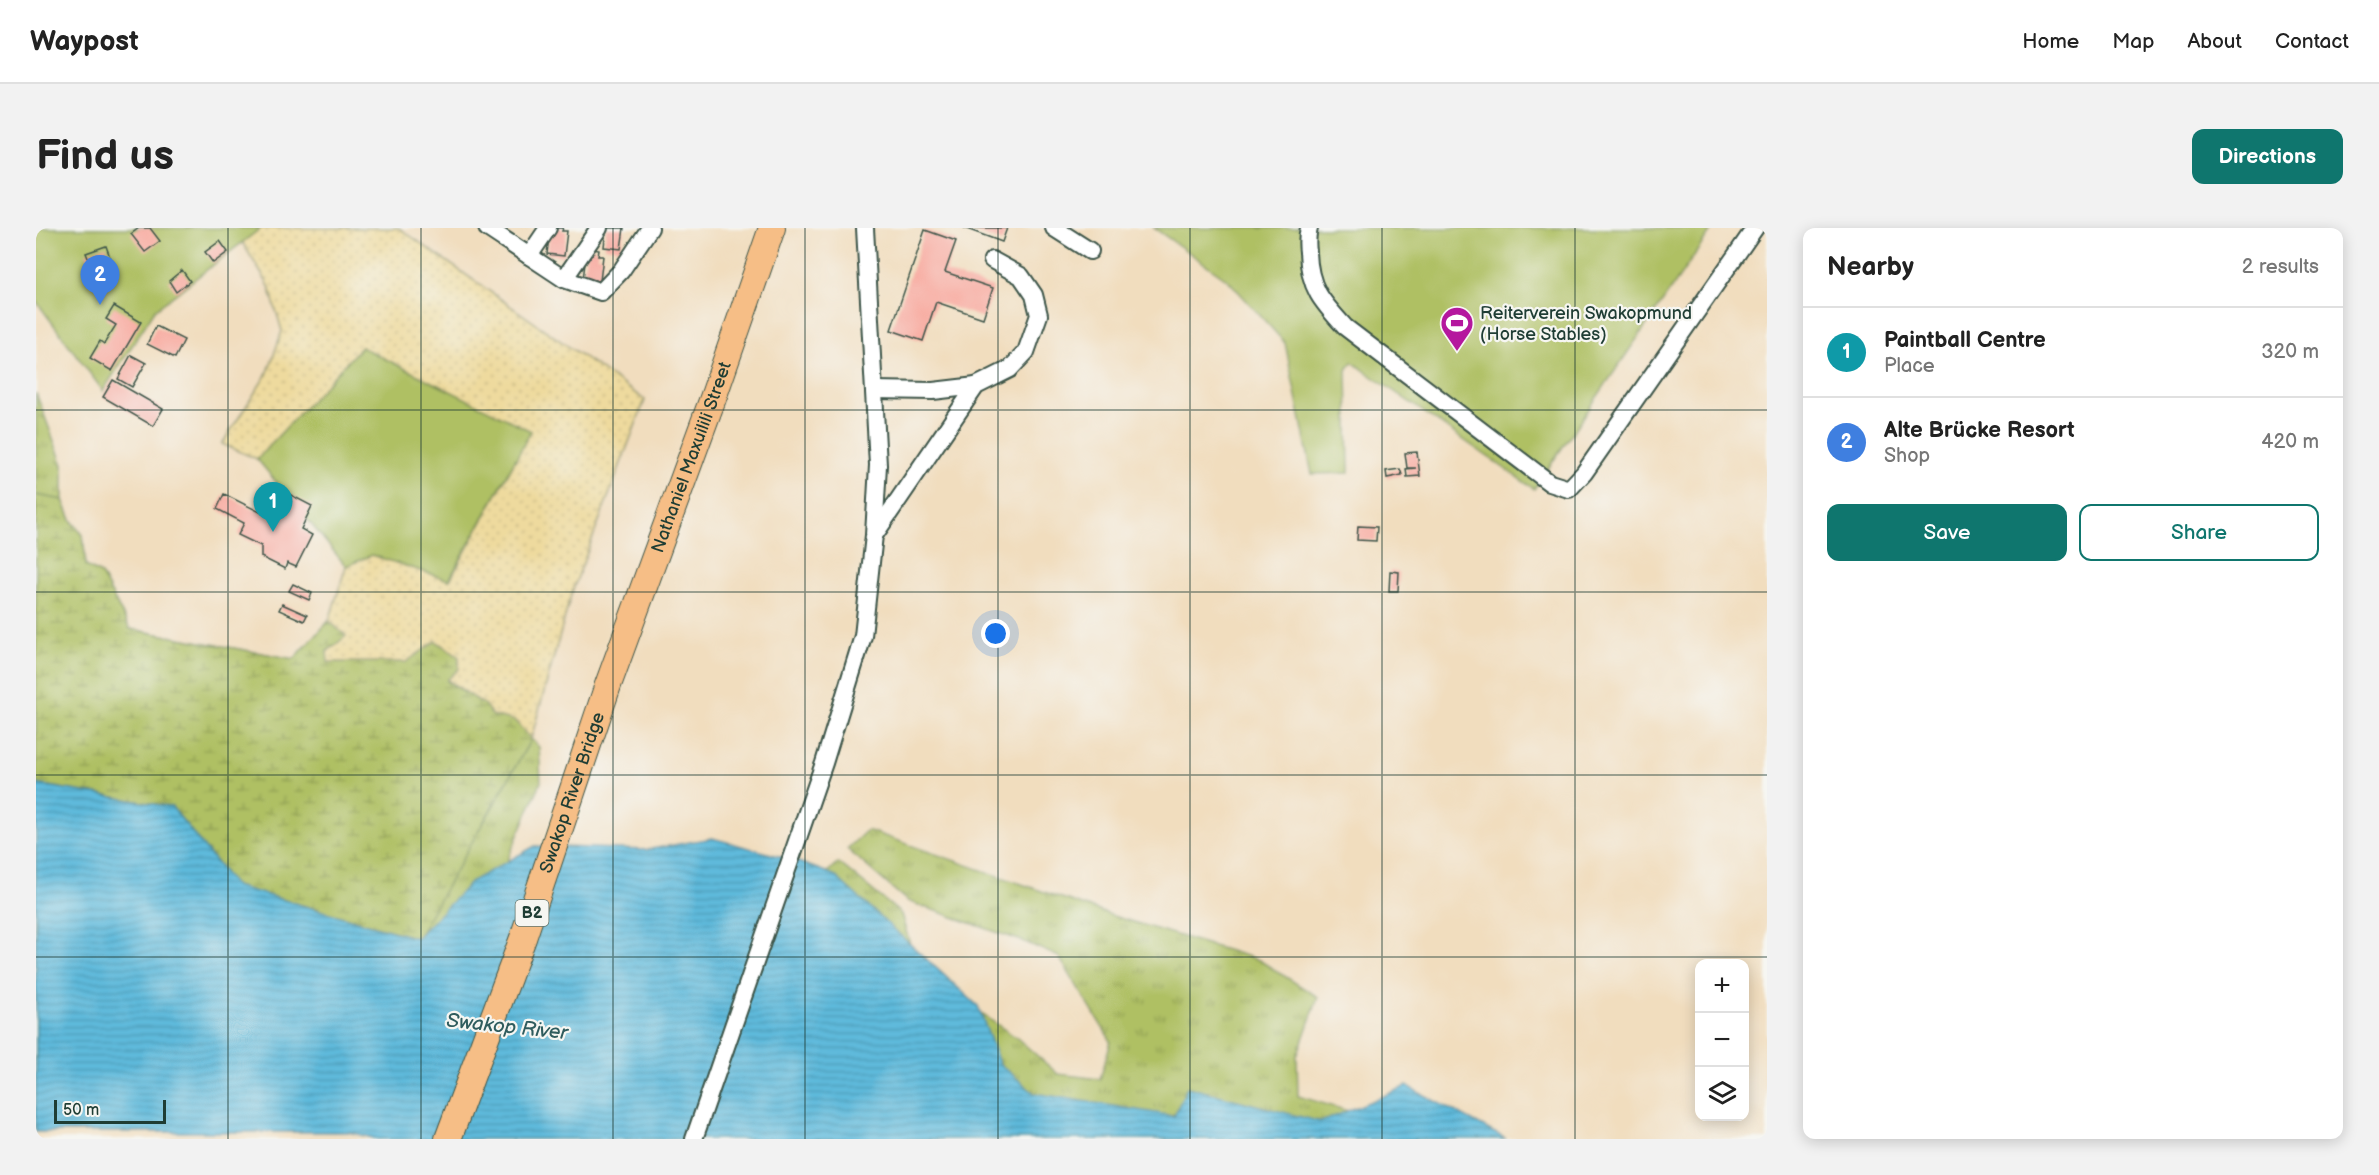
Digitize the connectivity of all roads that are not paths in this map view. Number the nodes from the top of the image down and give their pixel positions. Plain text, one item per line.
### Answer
1 (488, 228) edge
2 (548, 228) edge
3 (599, 228) edge
4 (650, 228) edge
5 (772, 228) edge
6 (865, 228) edge
7 (1054, 228) edge
8 (1309, 228) edge
9 (1755, 228) edge
10 (1090, 251) dead end
11 (529, 256) junction
12 (992, 260) dead end
13 (564, 279) junction
14 (976, 386) junction
15 (874, 390) junction
16 (874, 535) junction
17 (608, 685) joint
18 (448, 1139) edge
19 (694, 1139) edge

1 - 11 street
2 - 11 street
3 - 13 street
4 - 13 street
5 - 17 highway, Nathaniel Maxuilili Street / B2
6 - 15 street
7 - 10 street
8 - 9 street
11 - 13 street
12 - 14 street
14 - 15 street
14 - 16 street
15 - 16 street
16 - 19 street
17 - 18 highway, Swakop River Bridge / B2

